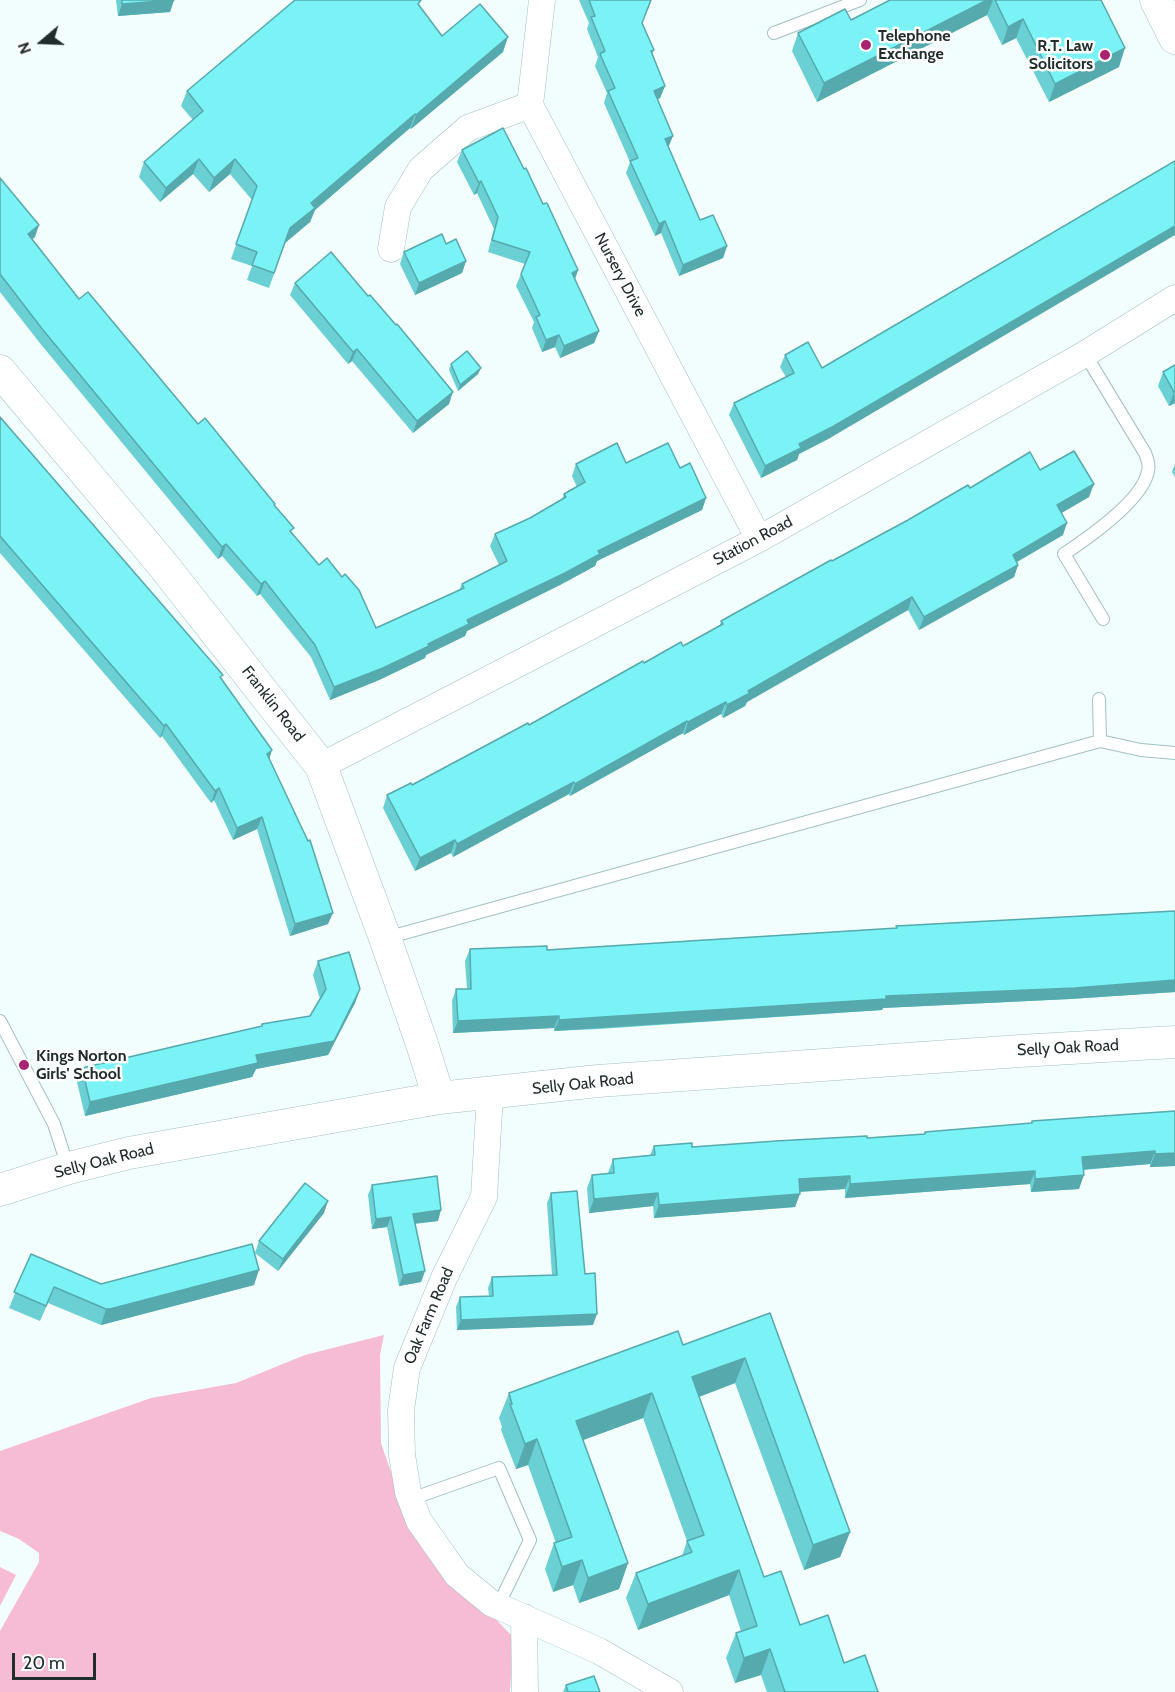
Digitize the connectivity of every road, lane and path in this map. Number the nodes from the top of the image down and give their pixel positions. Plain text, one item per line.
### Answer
1 (542, 0) edge
2 (860, 0) edge
3 (1156, 0) edge
4 (774, 33) dead end
5 (1175, 38) edge
6 (530, 105) junction
7 (391, 249) dead end
8 (1175, 298) edge
9 (1085, 354) junction
10 (0, 370) edge
11 (759, 539) junction
12 (1103, 620) dead end
13 (1098, 699) dead end
14 (1100, 741) junction
15 (1175, 753) edge
16 (321, 766) junction
17 (385, 938) junction
18 (0, 1021) edge
19 (1175, 1042) edge
20 (490, 1094) junction
21 (439, 1098) junction
22 (69, 1168) junction
23 (0, 1190) edge
24 (411, 1499) junction
25 (498, 1606) junction
26 (524, 1617) junction
27 (525, 1692) edge
28 (670, 1692) edge

1 - 6 street
2 - 4 lane
3 - 5 street
6 - 7 street
6 - 11 street, Nursery Drive
8 - 9 street, Station Road
9 - 11 street, Station Road
9 - 12 lane
10 - 16 street, Franklin Road
11 - 16 street, Station Road
13 - 14 lane
14 - 15 lane
14 - 17 lane
16 - 17 street, Franklin Road
17 - 21 street, Franklin Road
18 - 22 lane
19 - 20 street, Selly Oak Road
20 - 21 street, Selly Oak Road
20 - 24 street, Oak Farm Road
21 - 22 street, Selly Oak Road
22 - 23 street, Selly Oak Road
24 - 25 street, Oak Farm Road
24 - 25 lane
25 - 26 street, Oak Farm Road
26 - 27 street
26 - 28 street, Oak Farm Road

